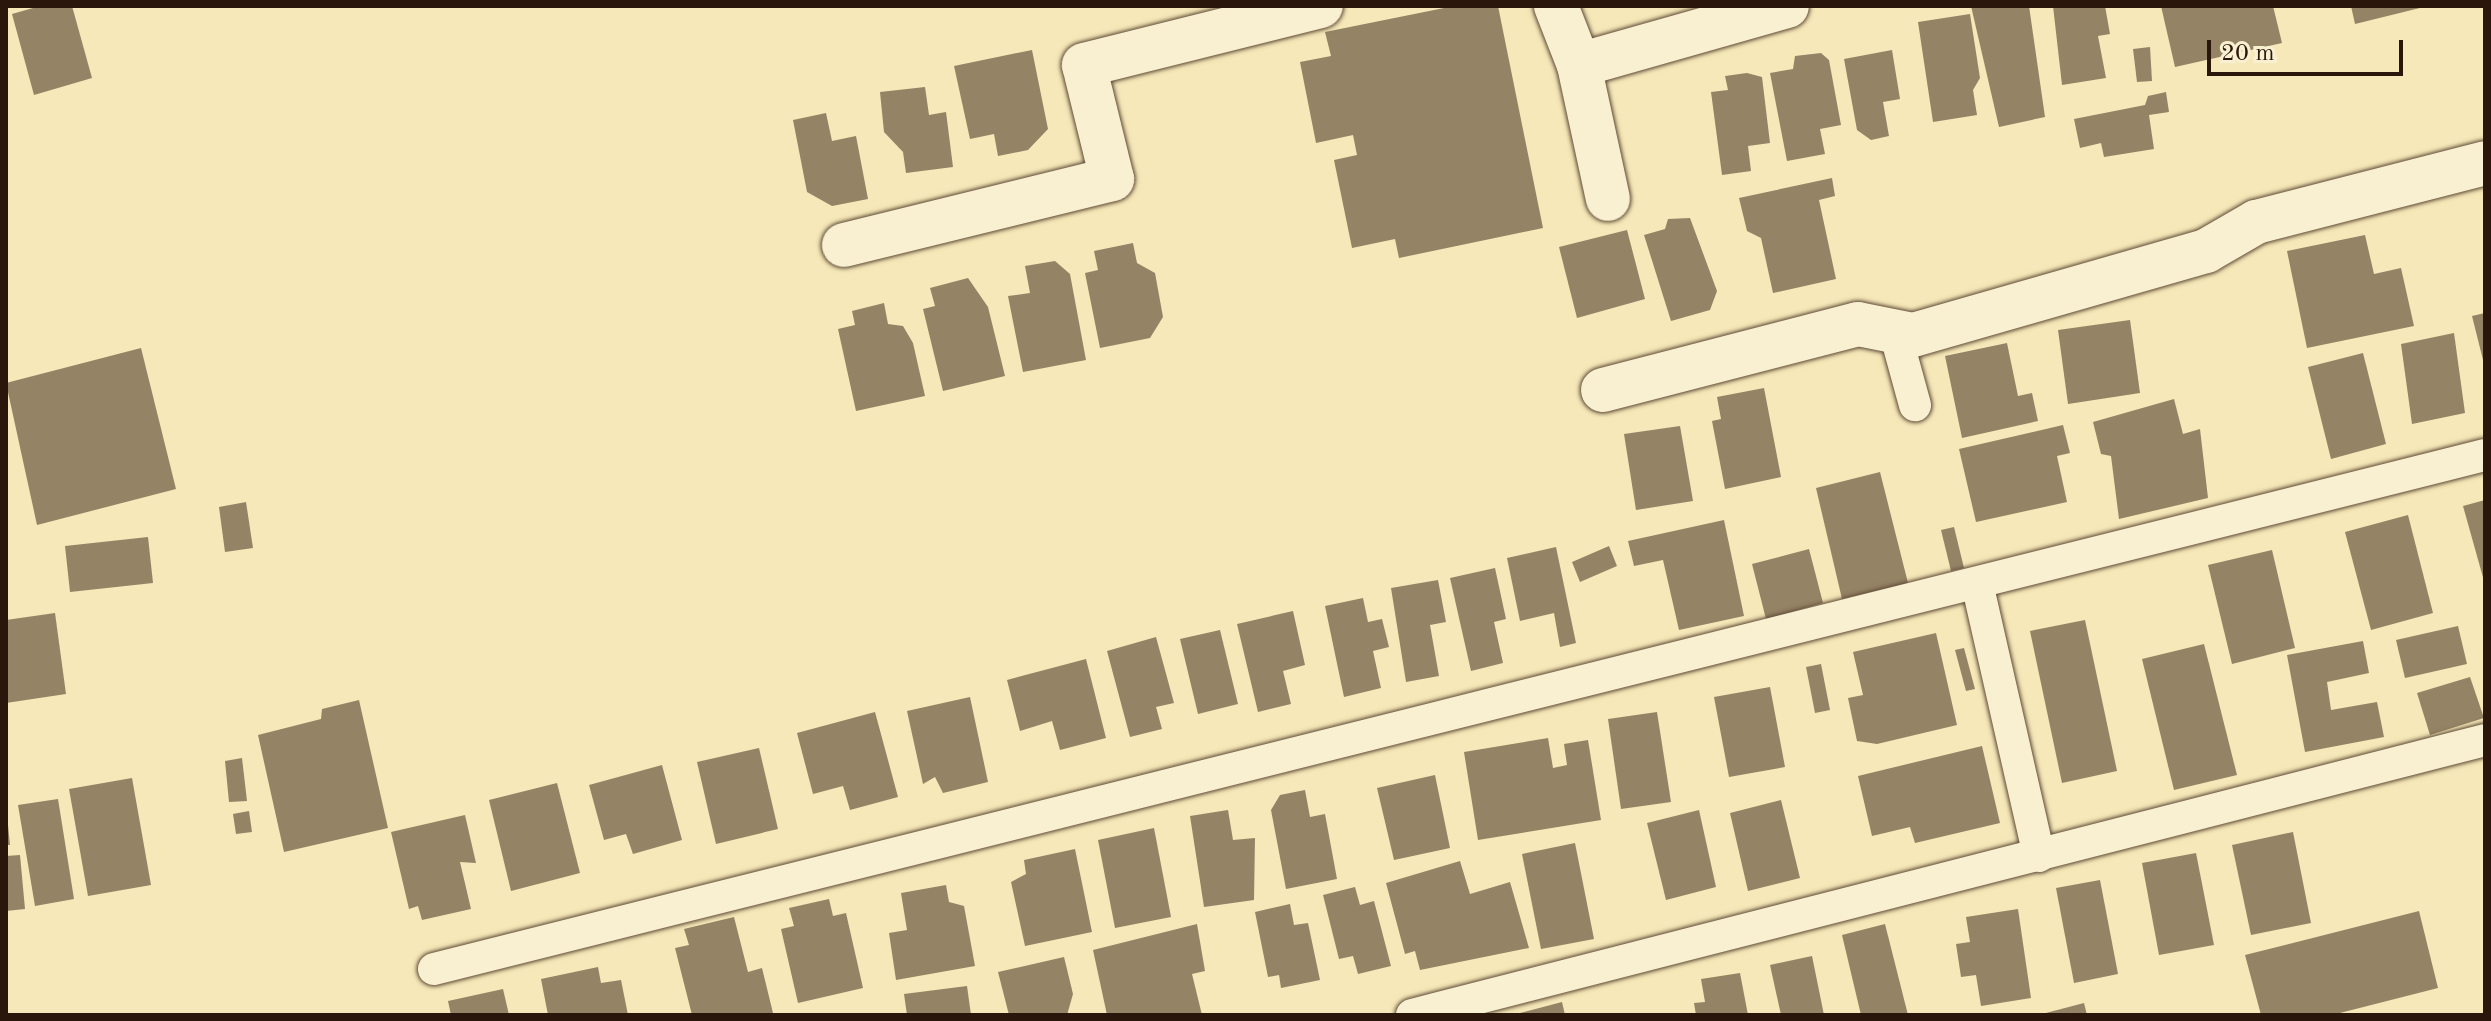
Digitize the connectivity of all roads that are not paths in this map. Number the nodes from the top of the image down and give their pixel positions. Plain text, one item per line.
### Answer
1 (1321, 6) edge
2 (1556, 6) edge
3 (1787, 6) edge
4 (1579, 65) junction
5 (2485, 163) edge
6 (1608, 199) dead end
7 (844, 245) dead end
8 (1895, 332) junction
9 (1603, 390) dead end
10 (1915, 405) dead end
11 (2485, 455) edge
12 (1977, 583) junction
13 (2485, 740) edge
14 (2039, 856) junction
15 (434, 969) dead end
16 (1412, 1015) edge

1 - 7 street
2 - 4 street
3 - 4 street
4 - 6 street
5 - 8 street
8 - 9 street
8 - 10 lane
11 - 12 lane
12 - 14 lane
12 - 15 lane
13 - 14 lane
14 - 16 lane

